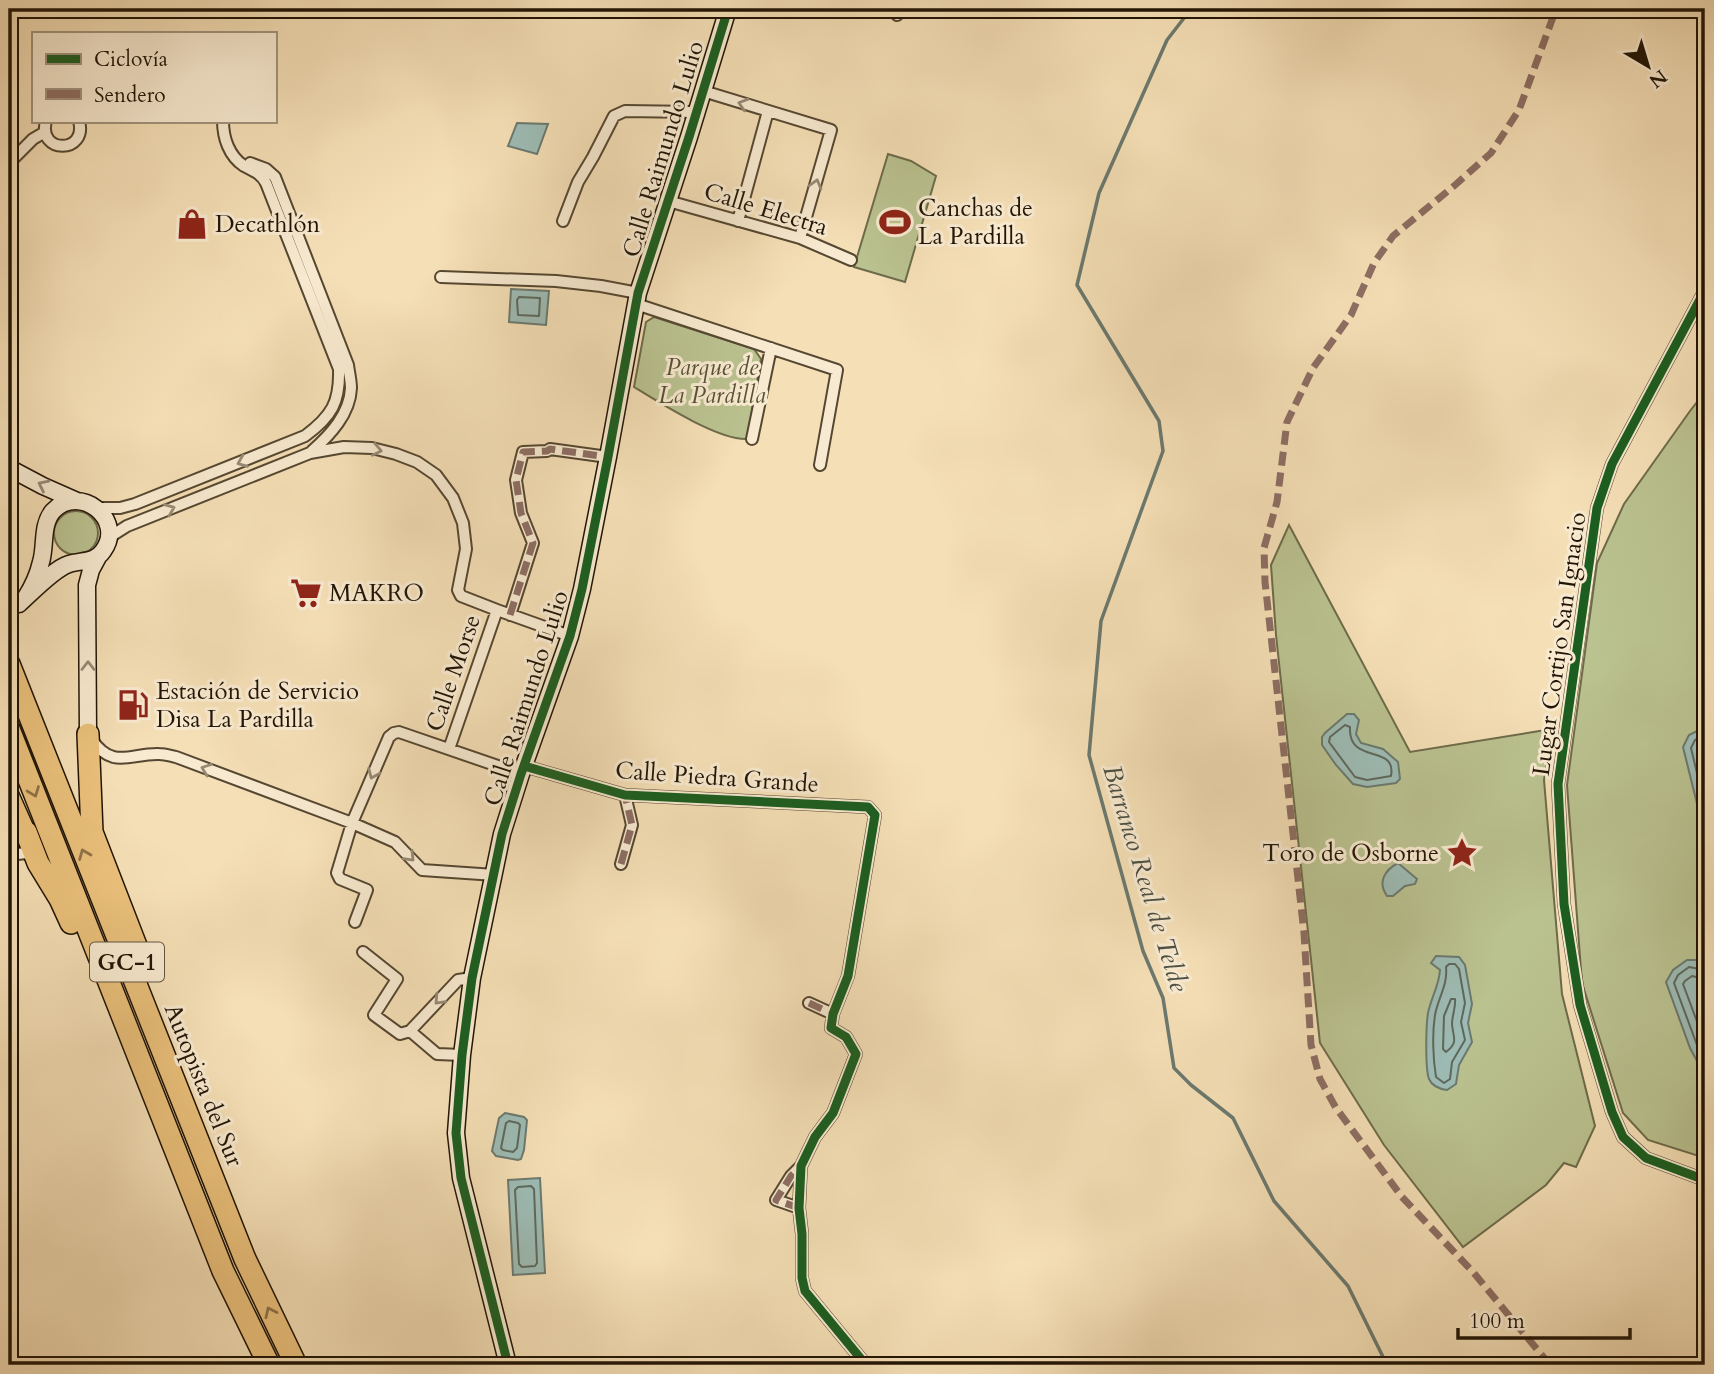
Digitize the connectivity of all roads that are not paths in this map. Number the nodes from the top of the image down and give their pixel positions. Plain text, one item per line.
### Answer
1 (728, 9) edge
2 (703, 91) junction
3 (768, 111) junction
4 (696, 112) junction
5 (79, 122) edge
6 (225, 122) edge
7 (225, 122) edge
8 (46, 126) edge
9 (9, 163) edge
10 (668, 201) junction
11 (563, 221) dead end
12 (737, 221) junction
13 (800, 238) junction
14 (851, 260) dead end
15 (441, 277) dead end
16 (1705, 290) edge
17 (637, 298) junction
18 (771, 348) junction
19 (752, 439) dead end
20 (310, 453) junction
21 (608, 457) junction
22 (820, 465) dead end
23 (9, 468) edge
24 (78, 501) junction
25 (96, 508) junction
26 (108, 538) junction
27 (98, 557) junction
28 (497, 610) junction
29 (510, 615) junction
30 (570, 636) junction
31 (9, 664) edge
32 (9, 729) edge
33 (88, 734) junction
34 (449, 749) junction
35 (523, 770) junction
36 (9, 794) edge
37 (625, 794) junction
38 (352, 822) junction
39 (26, 832) junction
40 (9, 853) edge
41 (38, 863) junction
42 (621, 864) dead end
43 (495, 875) junction
44 (355, 922) dead end
45 (363, 952) dead end
46 (472, 978) junction
47 (809, 1003) dead end
48 (833, 1014) junction
49 (410, 1031) junction
50 (462, 1055) junction
51 (801, 1166) junction
52 (1705, 1180) edge
53 (799, 1208) junction
54 (245, 1259) junction
55 (223, 1271) junction
56 (269, 1365) edge
57 (296, 1365) edge
58 (508, 1365) edge
59 (866, 1365) edge

1 - 2 street, Calle Raimundo Lulio
3 -> 2 street
2 - 4 street, Calle Raimundo Lulio
3 - 12 street
13 -> 3 street
4 - 10 street, Calle Raimundo Lulio
4 - 11 street
5 - 8 street
6 - 20 street
7 -> 25 street
8 - 9 street
10 - 12 street, Calle Electra
10 - 17 street, Calle Raimundo Lulio
12 - 13 street, Calle Electra
13 - 14 street, Calle Electra
15 - 17 street
16 - 52 street, Lugar Cortijo San Ignacio
17 - 18 street
17 - 21 street, Calle Raimundo Lulio
18 - 19 street
18 - 22 street
26 -> 20 street
20 -> 28 street
21 - 29 street
21 - 30 street, Calle Raimundo Lulio
24 -> 23 street
24 - 25 street
24 - 27 street
25 - 26 street
26 - 27 street
33 -> 27 street
28 - 29 street
28 - 34 street, Calle Morse
29 - 30 street
30 - 35 street, Calle Raimundo Lulio
54 -> 31 highway, Autopista del Sur / GC-1
32 -> 55 highway, Autopista del Sur / GC-1
38 -> 33 street
33 - 54 highway
34 - 35 street, Calle Piedra Grande
34 -> 38 street, Calle Piedra Grande
35 - 37 street, Calle Piedra Grande
35 - 43 street, Calle Raimundo Lulio
36 - 39 main road
37 - 42 street
37 - 48 street, Calle Piedra Grande
38 -> 43 street
38 - 44 street
39 - 40 street
39 - 41 highway
40 - 41 street
41 - 55 highway
43 - 46 street, Calle Raimundo Lulio
45 - 49 street
46 -> 49 street
46 - 50 street, Calle Raimundo Lulio
47 - 48 street
48 - 51 street
49 - 50 street
50 - 58 street, Calle Raimundo Lulio
51 - 53 street
51 - 53 street
53 - 59 street
57 -> 54 highway, Autopista del Sur / GC-1
55 - 56 highway, Autopista del Sur / GC-1

